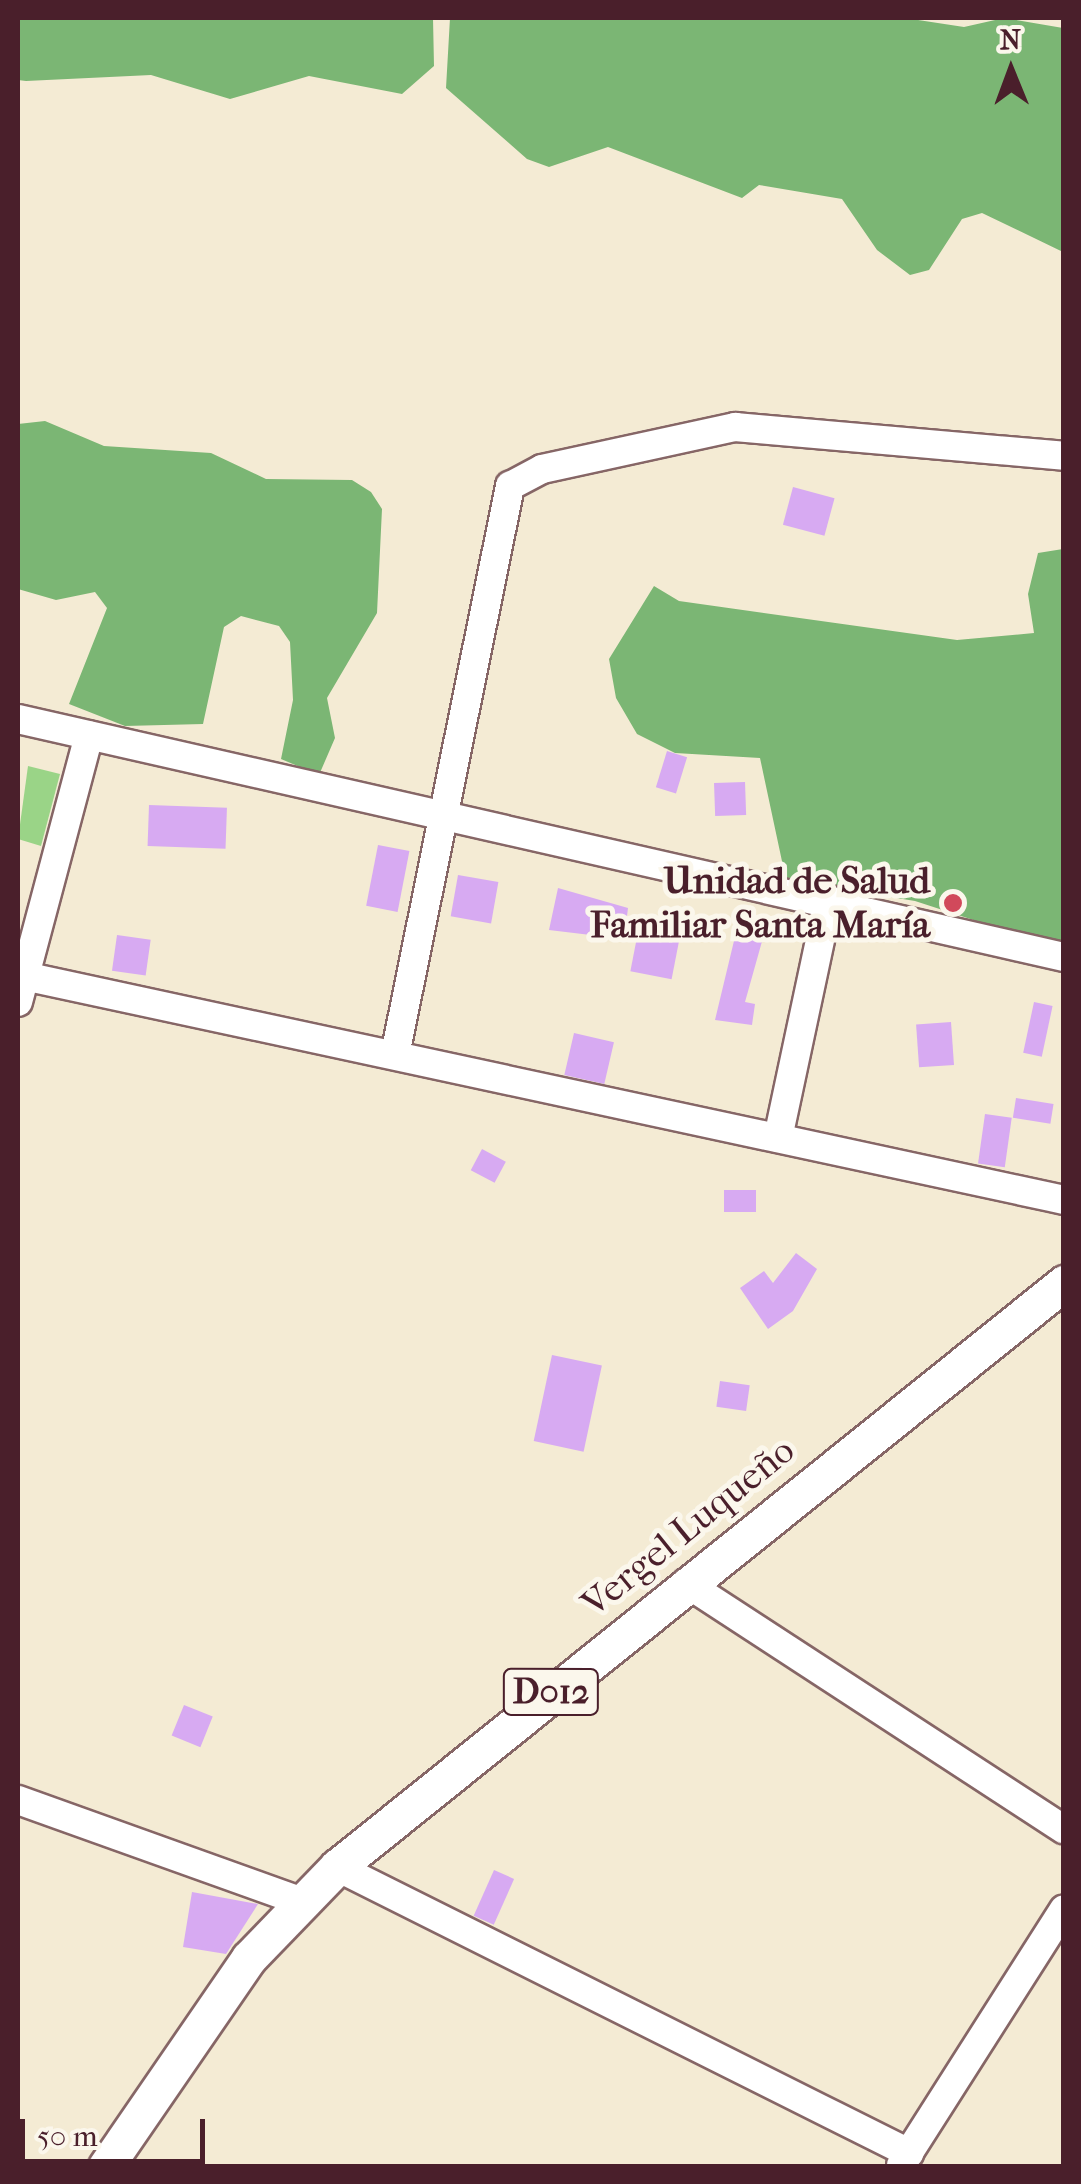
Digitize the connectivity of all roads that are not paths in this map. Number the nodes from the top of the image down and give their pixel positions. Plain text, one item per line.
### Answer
1 (1064, 456) edge
2 (18, 719) edge
3 (89, 735) junction
4 (443, 812) junction
5 (829, 898) junction
6 (1064, 957) edge
7 (21, 989) edge
8 (395, 1055) junction
9 (778, 1138) junction
10 (1064, 1200) edge
11 (1064, 1282) edge
12 (686, 1582) junction
13 (18, 1800) edge
14 (1064, 1829) edge
15 (337, 1867) junction
16 (300, 1901) junction
17 (1064, 1910) edge
18 (904, 2160) edge
19 (106, 2166) edge

1 - 4 street
2 - 3 street
3 - 4 street
3 - 7 street
4 - 5 street
4 - 8 street
5 - 6 street
5 - 9 street
7 - 8 street
8 - 9 street
9 - 10 street
11 - 12 main road, Vergel Luqueño / D012
12 - 14 street
12 - 15 main road, Vergel Luqueño / D012
13 - 16 street
15 - 16 main road, Vergel Luqueño / D012
15 - 18 street
16 - 19 main road, Vergel Luqueño / D012
17 - 18 street

